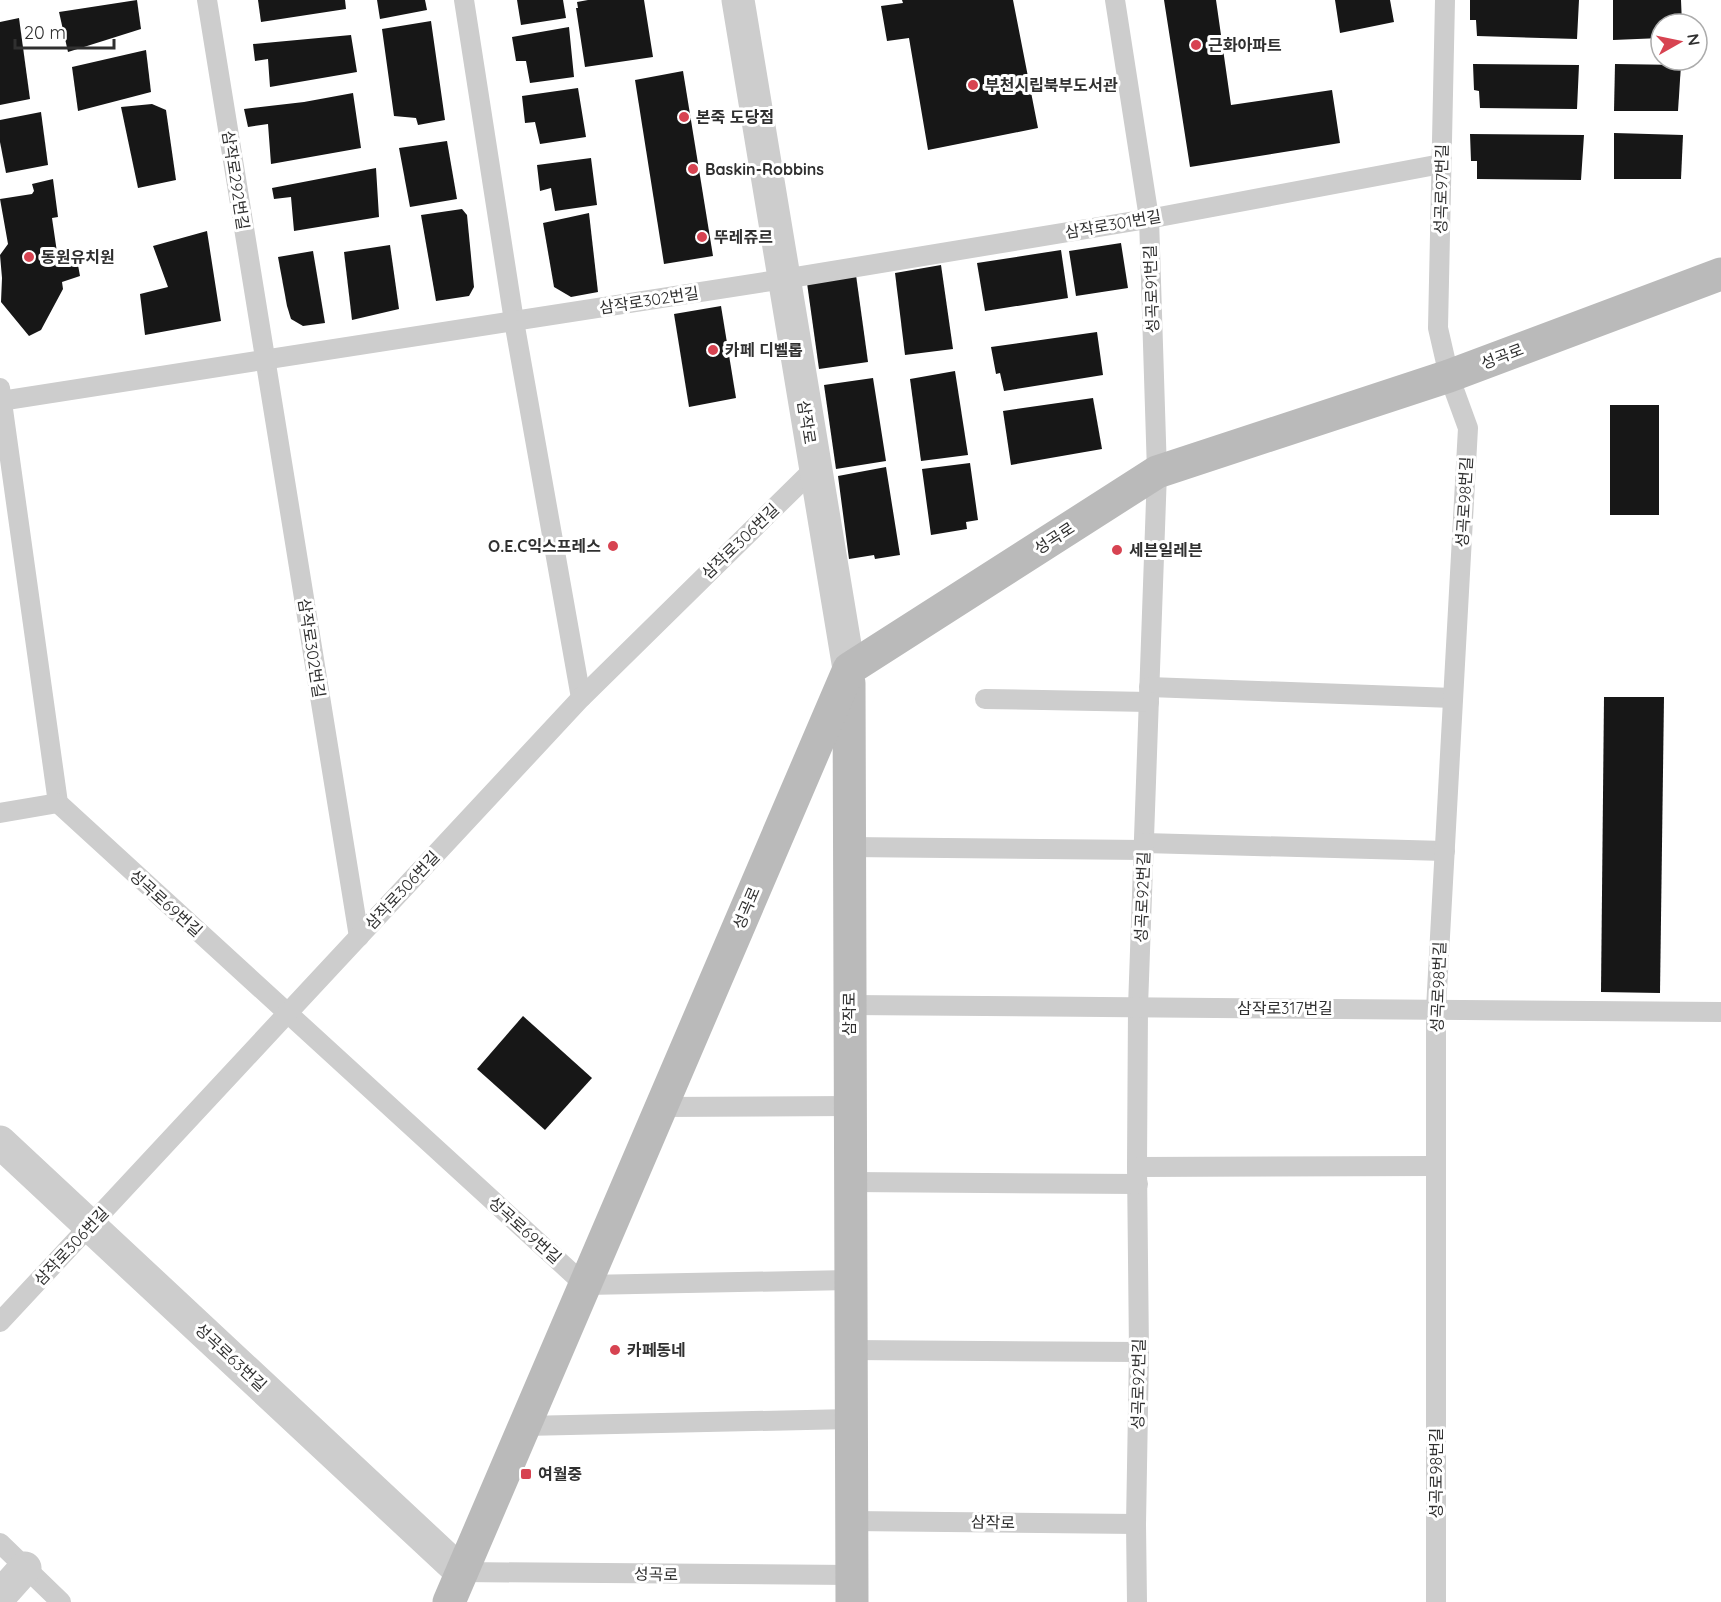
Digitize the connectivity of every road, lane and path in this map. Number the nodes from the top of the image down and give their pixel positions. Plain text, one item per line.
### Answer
1 (207, 0) edge
2 (464, 0) edge
3 (738, 0) edge
4 (1115, 0) edge
5 (1445, 0) edge
6 (1441, 164) junction
7 (1149, 218) junction
8 (1721, 274) edge
9 (784, 279) junction
10 (514, 321) junction
11 (265, 360) junction
12 (1449, 376) junction
13 (1, 396) edge
14 (815, 468) junction
15 (1156, 472) junction
16 (849, 669) junction
17 (1149, 695) junction
18 (581, 698) junction
19 (1454, 698) junction
20 (985, 699) dead end
21 (58, 803) junction
22 (0, 813) edge
23 (1144, 846) junction
24 (849, 847) junction
25 (1445, 851) junction
26 (359, 937) junction
27 (849, 1005) junction
28 (1138, 1007) junction
29 (1436, 1010) junction
30 (1721, 1012) edge
31 (288, 1014) junction
32 (850, 1106) junction
33 (661, 1107) junction
34 (0, 1142) edge
35 (1436, 1166) junction
36 (1137, 1175) junction
37 (850, 1182) junction
38 (90, 1226) junction
39 (850, 1280) junction
40 (585, 1285) junction
41 (0, 1322) edge
42 (851, 1350) junction
43 (1139, 1352) junction
44 (851, 1419) junction
45 (524, 1426) junction
46 (851, 1521) junction
47 (1136, 1524) junction
48 (0, 1544) edge
49 (25, 1568) junction
50 (461, 1572) junction
51 (851, 1589) edge
52 (0, 1596) edge
53 (61, 1602) edge
54 (449, 1602) edge
55 (1137, 1602) edge
56 (1436, 1602) edge

1 - 11 lane, 삼작로292번길
2 - 10 lane
3 - 9 street, 삼작로
4 - 7 lane, 성곡로91번길
5 - 6 lane, 성곡로97번길
6 - 7 lane, 삼작로301번길
6 - 12 lane, 성곡로97번길
7 - 9 lane, 삼작로301번길
7 - 15 lane, 성곡로91번길
8 - 12 street, 성곡로
9 - 10 lane, 삼작로302번길
9 - 14 street, 삼작로
10 - 11 lane, 삼작로302번길
10 - 18 lane
11 - 13 lane, 삼작로302번길
11 - 26 lane, 삼작로302번길
12 - 15 street, 성곡로
12 - 19 lane, 성곡로98번길
13 - 21 lane
14 - 16 street, 삼작로
14 - 18 lane, 삼작로306번길
15 - 16 street, 성곡로
15 - 17 lane, 성곡로92번길
16 - 24 street, 삼작로
16 - 33 street, 성곡로
17 - 19 lane
17 - 20 lane
17 - 23 lane, 성곡로92번길
18 - 26 lane, 삼작로306번길
19 - 25 lane, 성곡로98번길
21 - 22 lane
21 - 31 lane, 성곡로69번길
23 - 24 lane
23 - 25 lane, 성곡로92번길
23 - 28 lane, 성곡로92번길
24 - 27 street, 삼작로
25 - 29 lane, 성곡로98번길
26 - 31 lane, 삼작로306번길
27 - 28 lane, 삼작로317번길
27 - 32 street, 삼작로
28 - 29 lane, 삼작로317번길
28 - 36 lane, 성곡로92번길
29 - 30 lane, 삼작로317번길
29 - 35 lane, 성곡로98번길
31 - 38 lane, 삼작로306번길
31 - 40 lane, 성곡로69번길
32 - 33 lane
32 - 37 street, 삼작로
33 - 40 street, 성곡로
34 - 38 street, 성곡로63번길
35 - 36 lane
35 - 56 lane, 성곡로98번길
36 - 37 lane
36 - 43 lane, 성곡로92번길
37 - 39 street, 삼작로
38 - 41 lane, 삼작로306번길
38 - 50 street, 성곡로63번길
39 - 40 lane
39 - 42 street, 삼작로
40 - 45 street, 성곡로
42 - 43 lane
42 - 44 street, 삼작로
43 - 47 lane, 성곡로92번길
44 - 45 lane
44 - 46 street, 삼작로
45 - 50 street, 성곡로
46 - 47 lane, 삼작로
46 - 51 street, 삼작로
47 - 55 lane, 성곡로92번길
48 - 49 lane
49 - 52 street
49 - 53 lane
50 - 51 lane, 성곡로
50 - 54 street, 성곡로

